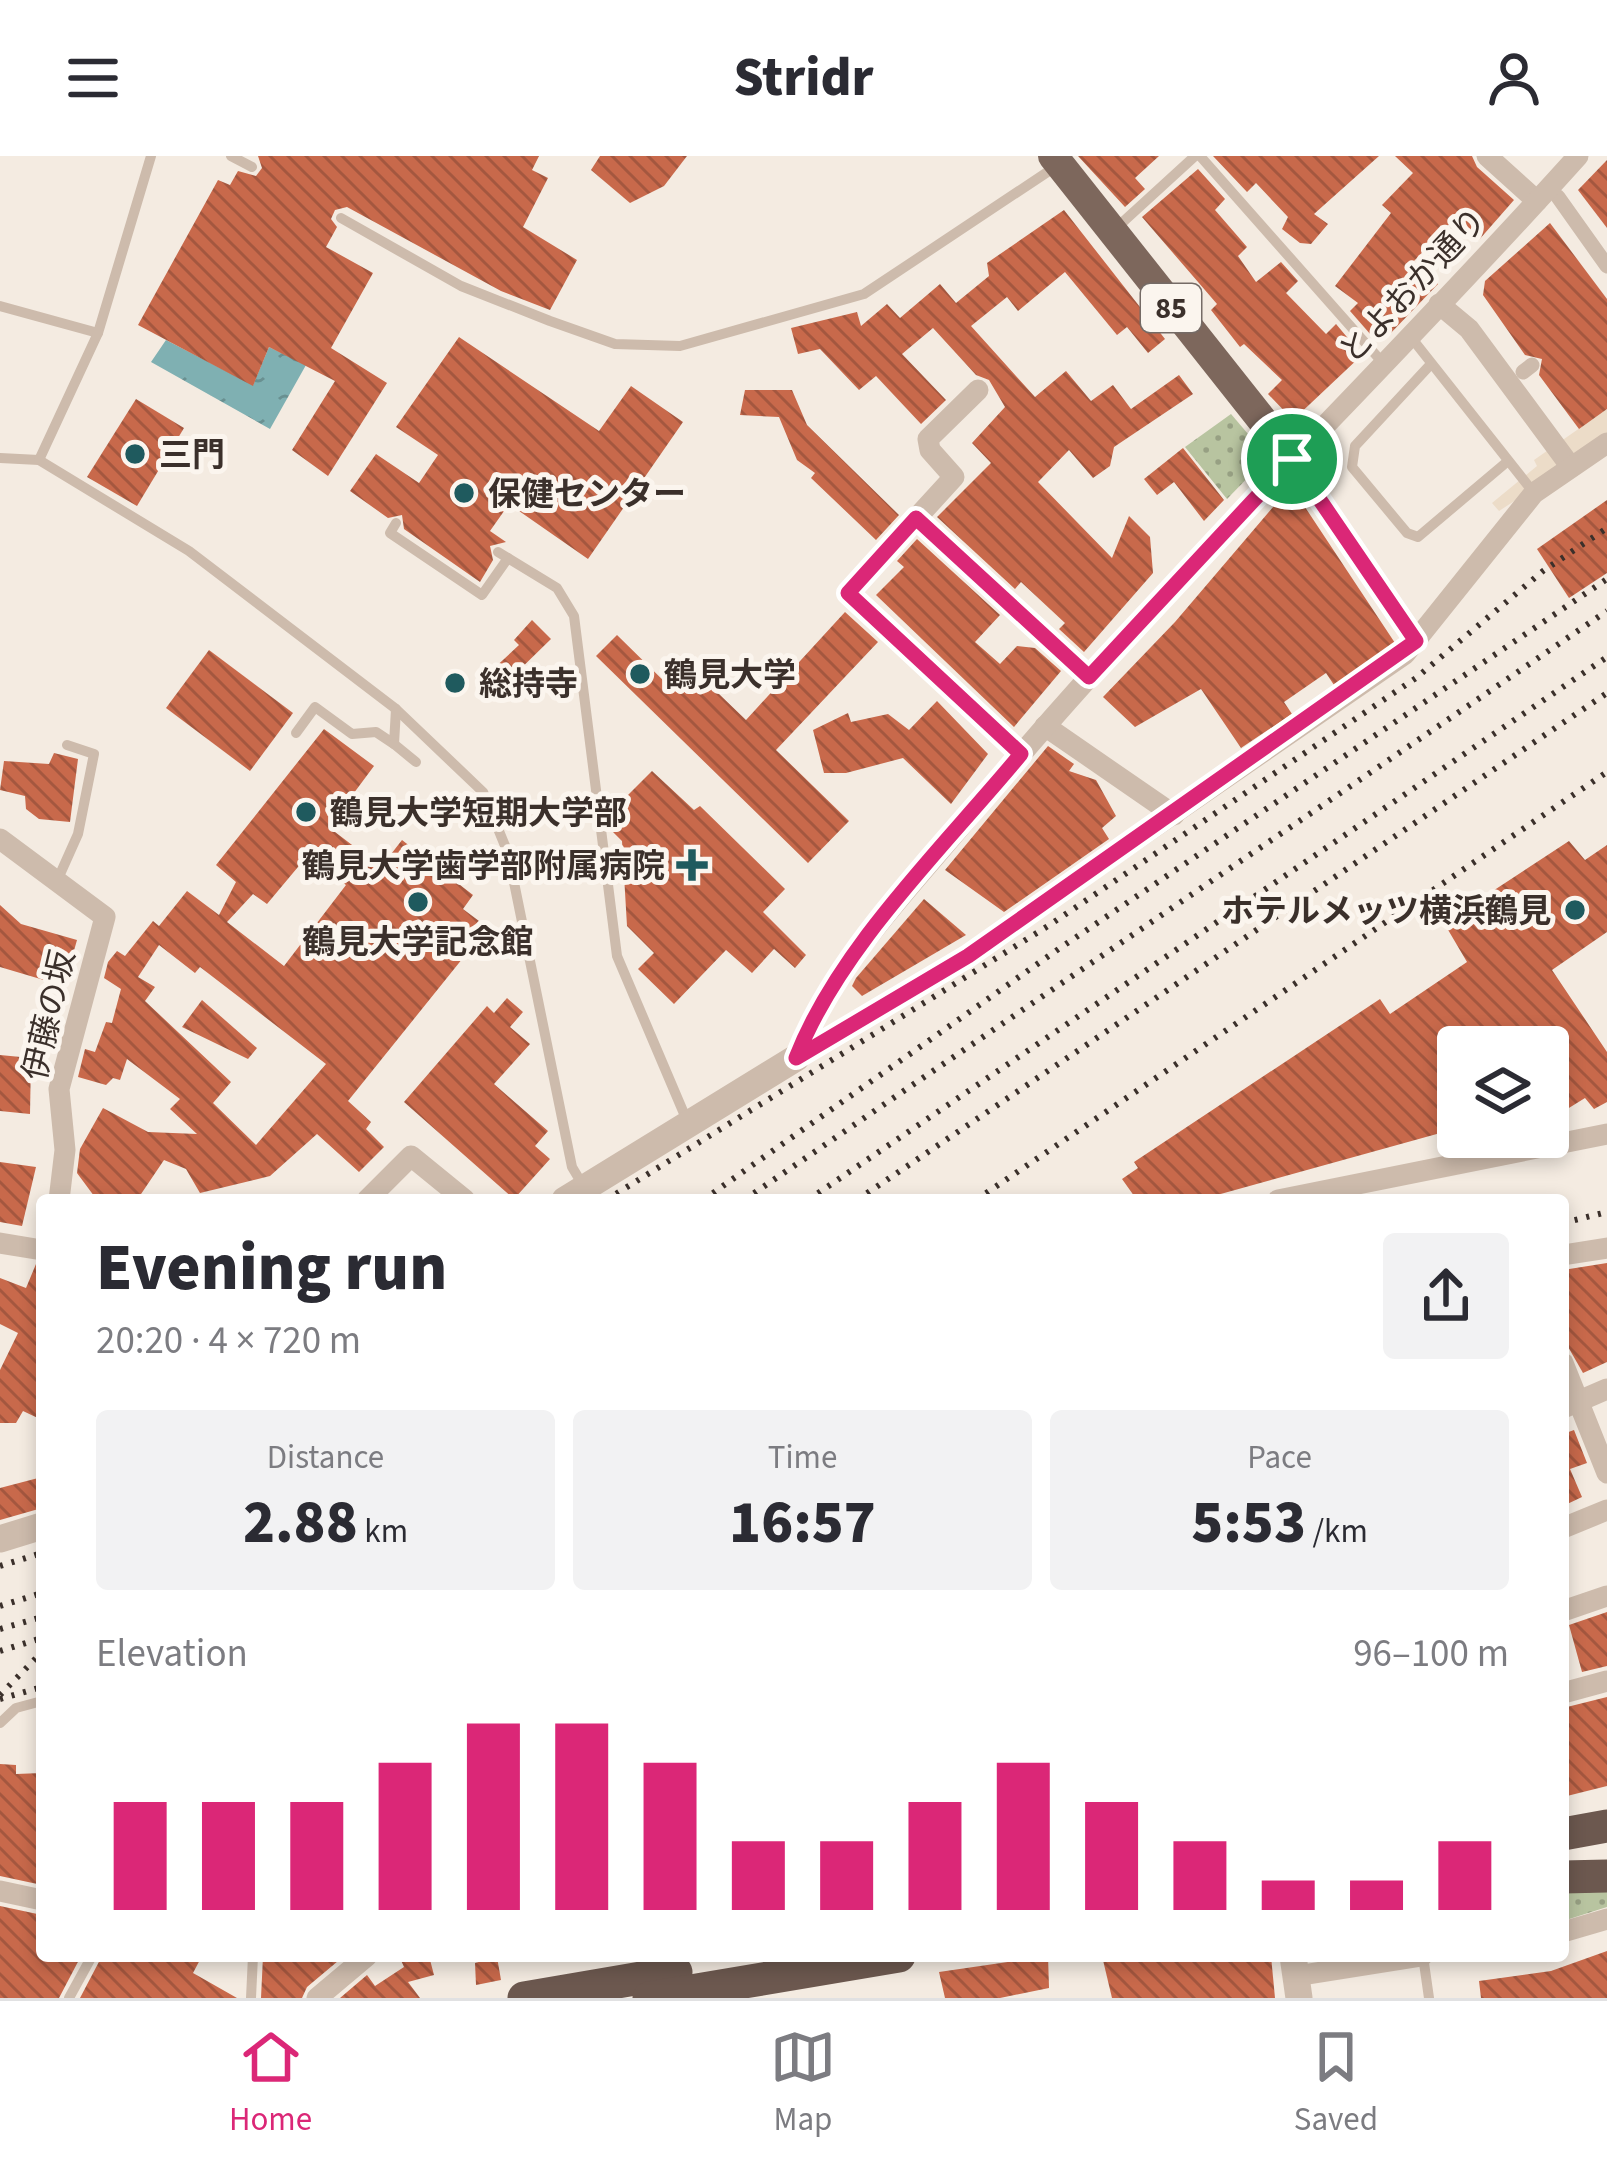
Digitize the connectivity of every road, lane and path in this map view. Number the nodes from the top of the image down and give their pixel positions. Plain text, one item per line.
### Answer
1 (151, 156) edge
2 (232, 156) edge
3 (1197, 156) edge
4 (1487, 156) edge
5 (1578, 156) edge
6 (1056, 160) edge
7 (252, 167) dead end
8 (1548, 199) junction
9 (341, 218) dead end
10 (1111, 233) junction
11 (1607, 266) edge
12 (1439, 304) junction
13 (0, 306) edge
14 (98, 333) junction
15 (1410, 335) junction
16 (1383, 363) junction
17 (1431, 364) junction
18 (978, 390) dead end
19 (1607, 443) edge
20 (0, 458) edge
21 (1292, 459) junction
22 (39, 460) junction
23 (1508, 461) junction
24 (1571, 467) junction
25 (1534, 493) junction
26 (916, 518) junction
27 (396, 523) dead end
28 (1416, 641) junction
29 (1089, 677) junction
30 (396, 709) junction
31 (1045, 726) junction
32 (296, 733) dead end
33 (394, 744) junction
34 (67, 746) dead end
35 (1021, 754) junction
36 (416, 762) dead end
37 (1174, 815) junction
38 (0, 839) edge
39 (57, 881) junction
40 (796, 1058) junction
41 (689, 1126) junction
42 (1607, 1134) edge
43 (60, 1194) edge
44 (373, 1194) edge
45 (458, 1194) edge
46 (575, 1194) edge
47 (1308, 1194) edge
48 (0, 1244) edge
49 (1607, 1248) edge
50 (36, 1249) edge
51 (1569, 1254) edge
52 (1607, 1389) edge
53 (1571, 1404) edge
54 (1607, 1473) edge
55 (1607, 1510) edge
56 (1569, 1526) edge
57 (36, 1528) edge
58 (0, 1539) edge
59 (1607, 1596) edge
60 (1569, 1609) edge
61 (1607, 1681) edge
62 (1569, 1691) edge
63 (36, 1703) edge
64 (0, 1723) edge
65 (1607, 1826) edge
66 (1569, 1833) edge
67 (1607, 1876) edge
68 (1569, 1877) edge
69 (0, 1891) edge
70 (36, 1899) edge
71 (1607, 1919) edge
72 (1569, 1929) edge
73 (89, 1962) edge
74 (253, 1962) edge
75 (358, 1962) edge
76 (768, 1962) edge
77 (772, 1962) edge
78 (1386, 1962) edge
79 (1423, 1962) edge
80 (1296, 1977) edge
81 (69, 1998) edge
82 (251, 1998) edge
83 (317, 1998) edge
84 (524, 1998) edge
85 (649, 1998) edge
86 (1429, 1998) edge

1 - 14 lane
2 - 7 lane
3 - 10 lane
3 - 16 lane
4 - 8 street
5 - 8 street, とよおか通り
6 - 9 lane
6 - 10 main road, 85
8 - 11 street
8 - 12 street, とよおか通り
10 - 21 main road, 85
12 - 15 street, とよおか通り
12 - 24 street
13 - 14 lane
14 - 22 lane
15 - 16 street, とよおか通り
15 - 17 lane
16 - 21 street, とよおか通り
17 - 23 lane
17 - 23 lane
18 - 26 street
19 - 24 street
20 - 22 lane
21 - 28 street
21 - 29 street, とよおか通り
22 - 30 lane
23 - 25 lane
24 - 25 street
25 - 28 street
26 - 29 street
26 - 35 street
27 - 41 lane
28 - 37 street
29 - 31 street, とよおか通り
30 - 33 lane
30 - 46 lane
31 - 35 street, とよおか通り
31 - 37 street
32 - 33 lane
33 - 36 lane
34 - 39 lane
35 - 40 street, とよおか通り
37 - 40 street
38 - 39 street
39 - 43 street, 伊藤の坂
40 - 41 street
41 - 46 street
42 - 47 street
44 - 45 street
48 - 50 street
49 - 51 street
52 - 53 street
53 - 54 street
55 - 56 street
57 - 58 street
59 - 60 street
61 - 62 street
63 - 64 lane
65 - 66 highway
67 - 68 highway
69 - 70 street
71 - 72 street
73 - 81 lane
74 - 82 lane
75 - 83 street
76 - 84 highway
77 - 85 highway
78 - 80 street
79 - 86 lane

